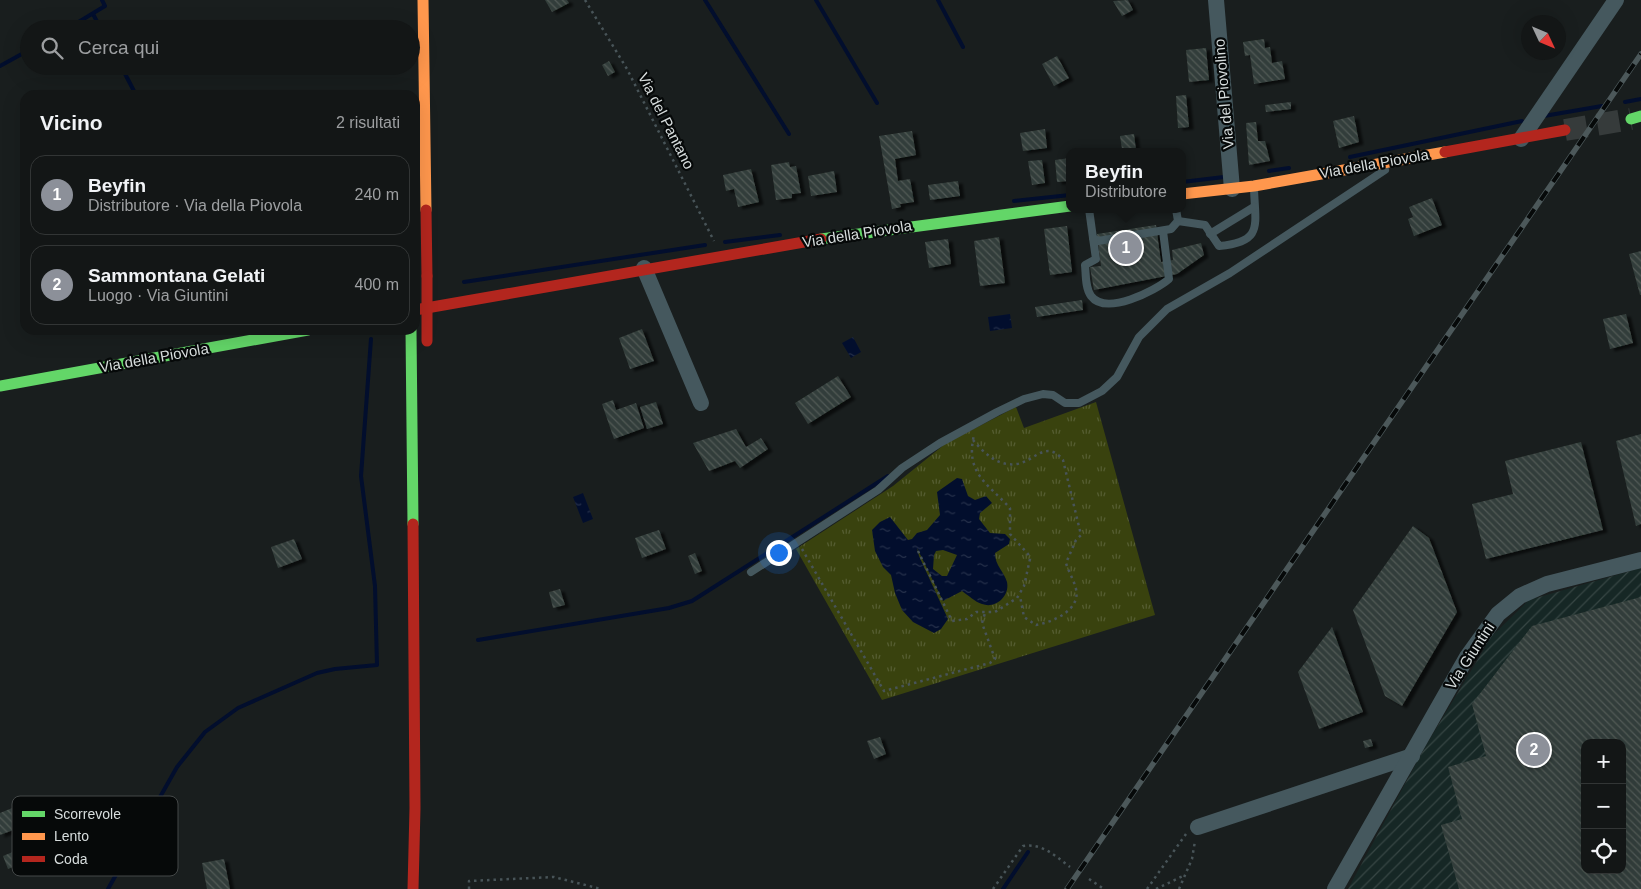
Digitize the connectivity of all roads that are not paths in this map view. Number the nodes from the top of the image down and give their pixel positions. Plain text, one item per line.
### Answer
1 (423, 0) edge
2 (1216, 0) edge
3 (1616, 0) edge
4 (1565, 130) tunnel mouth
5 (1520, 139) junction
6 (1404, 158) junction
7 (1254, 186) junction
8 (1232, 189) junction
9 (1186, 194) edge
10 (1066, 206) edge
11 (1254, 207) junction
12 (1090, 213) edge
13 (1177, 213) edge
14 (1178, 221) junction
15 (1163, 231) junction
16 (1210, 234) junction
17 (1093, 238) junction
18 (644, 268) junction
19 (420, 309) edge
20 (280, 335) edge
21 (411, 335) edge
22 (427, 346) dead end
23 (0, 386) edge
24 (701, 403) dead end
25 (1641, 560) edge
26 (751, 572) dead end
27 (1412, 756) junction
28 (1198, 827) road end
29 (413, 889) edge
30 (1335, 889) edge

1 - 22 main road, bridge
2 - 8 street, Via del Piovolino
3 - 5 street
4 - 5 main road, Via della Piovola
5 - 6 main road, Via della Piovola
6 - 7 main road, Via della Piovola
6 - 26 lane
7 - 8 main road, Via della Piovola
7 - 11 lane
8 - 9 main road, Via della Piovola
10 - 18 main road, Via della Piovola
11 - 16 lane
11 - 16 lane
12 - 17 lane
13 - 14 lane
14 - 15 lane
14 - 16 lane
15 - 17 lane
15 - 17 lane
18 - 19 main road, Via della Piovola
18 - 24 street
20 - 23 main road, Via della Piovola
21 - 29 main road
25 - 27 street, Via Giuntini
27 - 28 street
27 - 30 street, Via Giuntini

